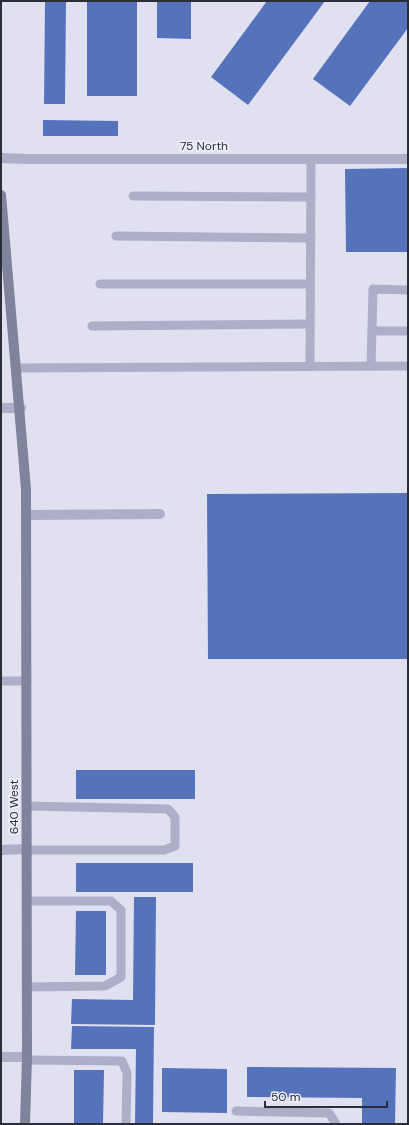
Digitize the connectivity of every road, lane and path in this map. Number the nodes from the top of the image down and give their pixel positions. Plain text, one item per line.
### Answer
1 (1, 158) edge
2 (311, 159) junction
3 (408, 159) edge
4 (1, 195) edge
5 (133, 196) dead end
6 (311, 197) junction
7 (116, 236) dead end
8 (310, 238) junction
9 (100, 284) dead end
10 (310, 284) junction
11 (408, 290) edge
12 (310, 324) junction
13 (92, 326) dead end
14 (372, 331) junction
15 (408, 331) edge
16 (310, 366) junction
17 (371, 366) junction
18 (408, 366) edge
19 (16, 368) junction
20 (1, 408) edge
21 (21, 408) junction
22 (27, 514) junction
23 (160, 514) dead end
24 (1, 681) edge
25 (27, 681) junction
26 (27, 806) junction
27 (27, 849) junction
28 (1, 850) edge
29 (27, 901) junction
30 (27, 987) junction
31 (1, 1057) edge
32 (27, 1059) junction
33 (236, 1111) dead end
34 (25, 1124) edge
35 (126, 1124) edge
36 (336, 1124) edge

1 - 2 street, 75 North
2 - 3 street, 75 North
2 - 6 lane
4 - 19 street, 640 West
5 - 6 lane
6 - 8 lane
7 - 8 lane
8 - 10 lane
9 - 10 lane
10 - 12 lane
11 - 14 lane
12 - 13 lane
12 - 16 lane
14 - 15 lane
14 - 17 lane
16 - 17 lane
16 - 19 lane
17 - 18 lane
19 - 21 street, 640 West
20 - 21 street
21 - 22 street, 640 West
22 - 23 street
22 - 25 street, 640 West
24 - 25 lane
25 - 26 street, 640 West
26 - 27 street, 640 West
26 - 27 lane
27 - 28 street
27 - 29 street, 640 West
29 - 30 street, 640 West
29 - 30 lane
30 - 32 street, 640 West
31 - 32 street
32 - 34 street, 640 West
32 - 35 lane
33 - 36 lane

